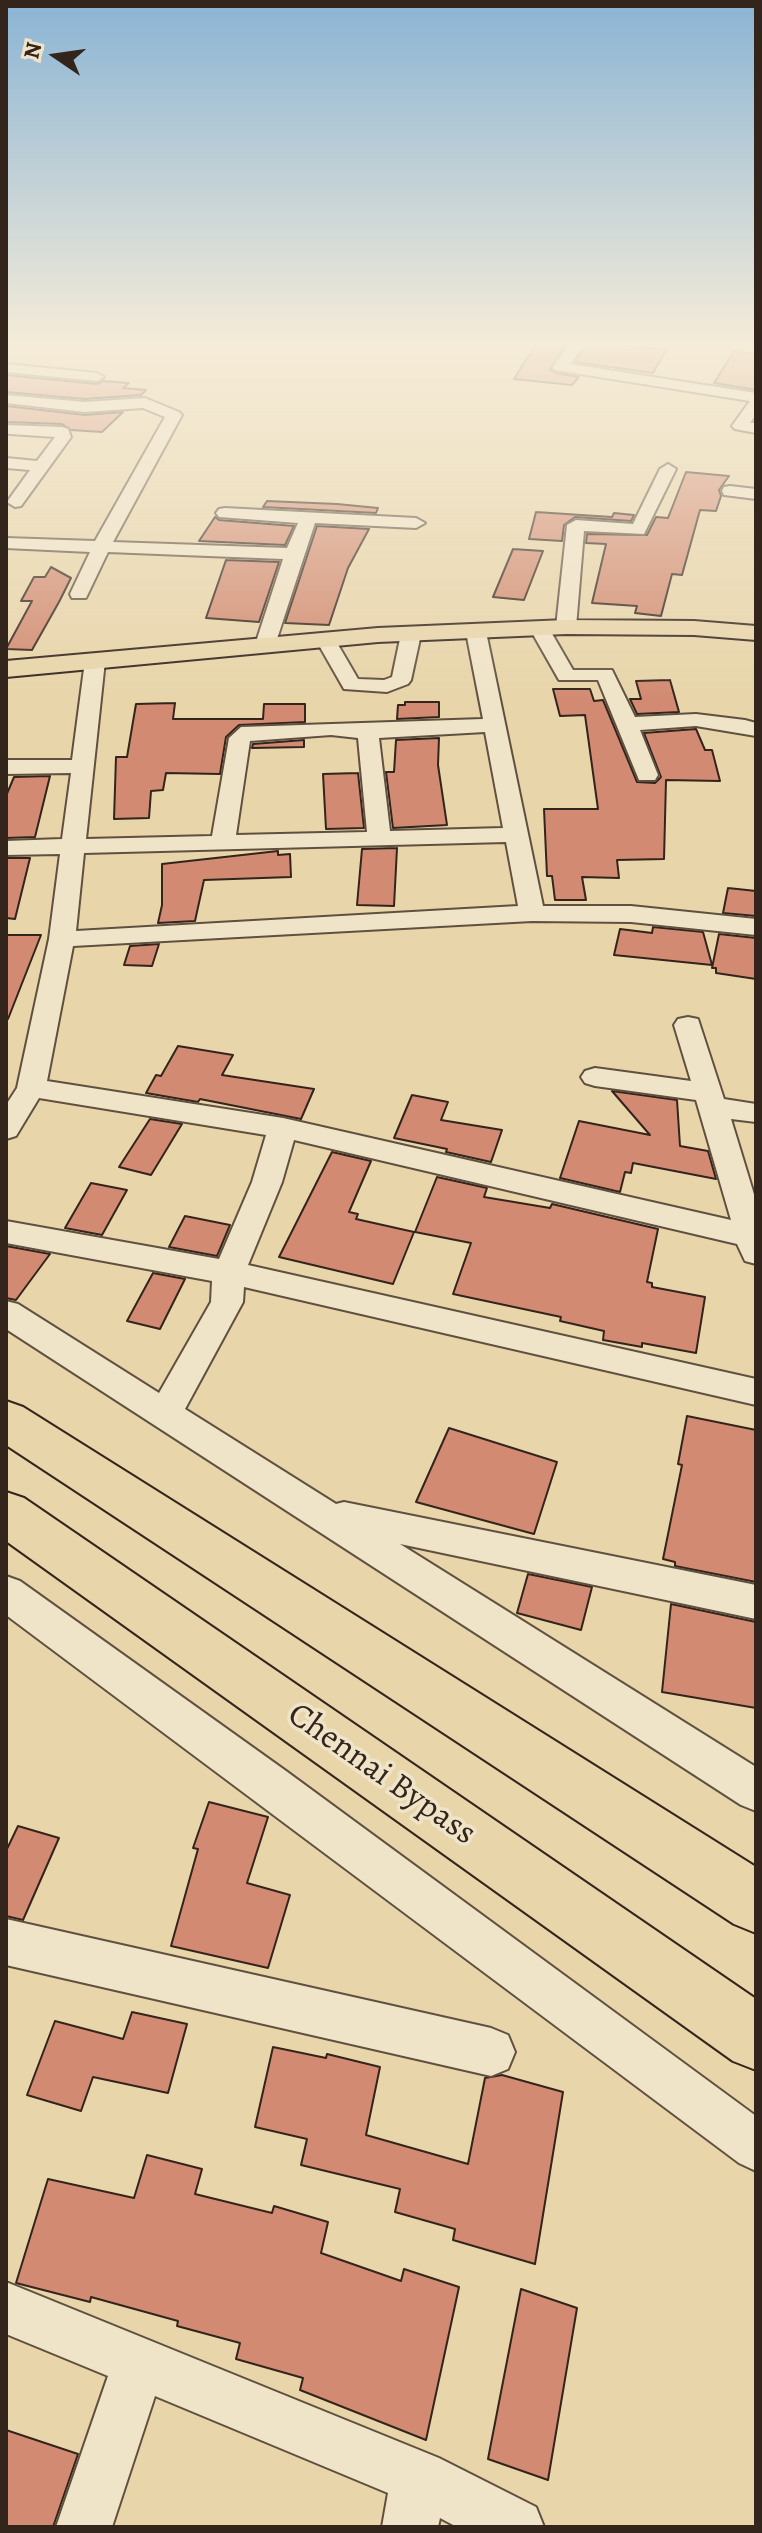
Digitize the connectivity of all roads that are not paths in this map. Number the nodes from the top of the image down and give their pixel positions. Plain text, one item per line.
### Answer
1 (46, 462) edge
2 (150, 462) edge
3 (6, 463) edge
4 (43, 466) junction
5 (668, 469) dead end
6 (730, 491) dead end
7 (756, 494) edge
8 (11, 502) edge
9 (225, 513) dead end
10 (309, 518) junction
11 (6, 520) edge
12 (416, 523) dead end
13 (6, 543) edge
14 (101, 547) junction
15 (294, 554) junction
16 (79, 594) dead end
17 (566, 627) junction
18 (540, 629) junction
19 (476, 632) junction
20 (756, 633) edge
21 (411, 634) junction
22 (326, 640) junction
23 (265, 645) junction
24 (95, 661) junction
25 (6, 669) edge
26 (627, 724) junction
27 (496, 725) junction
28 (756, 730) edge
29 (368, 732) junction
30 (84, 766) junction
31 (6, 767) edge
32 (647, 775) dead end
33 (518, 835) junction
34 (379, 838) junction
35 (223, 841) junction
36 (74, 845) junction
37 (6, 848) edge
38 (532, 913) junction
39 (756, 927) edge
40 (62, 939) junction
41 (688, 1025) dead end
42 (595, 1077) dead end
43 (31, 1088) junction
44 (710, 1100) junction
45 (756, 1113) edge
46 (283, 1128) junction
47 (6, 1129) edge
48 (6, 1232) edge
49 (755, 1242) edge
50 (229, 1272) junction
51 (6, 1313) edge
52 (756, 1392) edge
53 (165, 1413) junction
54 (6, 1420) edge
55 (6, 1513) edge
56 (323, 1513) junction
57 (6, 1593) edge
58 (756, 1602) edge
59 (756, 1791) edge
60 (756, 1902) edge
61 (6, 1942) edge
62 (756, 2038) edge
63 (491, 2052) dead end
64 (756, 2146) edge
65 (6, 2308) edge
66 (139, 2363) junction
67 (414, 2503) edge
68 (84, 2527) edge
69 (516, 2527) edge

1 - 4 street
2 - 14 street
3 - 4 street
4 - 8 street
5 - 17 street
6 - 7 street
8 - 11 street
9 - 10 street
10 - 12 street
10 - 15 street
13 - 14 street
14 - 15 street
14 - 16 street
15 - 23 street
17 - 18 main road
17 - 20 main road
18 - 19 main road
18 - 26 street
19 - 21 main road
19 - 27 street
21 - 22 main road
21 - 22 street
22 - 23 main road
23 - 24 main road
24 - 25 main road
24 - 30 street
26 - 28 street
26 - 32 street
27 - 29 street
27 - 33 street
29 - 34 street
29 - 35 street
30 - 31 street
30 - 36 street
33 - 34 street
33 - 38 street
34 - 35 street
35 - 36 street
36 - 37 street
36 - 40 street
38 - 39 street
38 - 40 street
40 - 43 street
41 - 44 street
42 - 44 street
43 - 46 street
43 - 47 street
44 - 45 street
44 - 49 street
46 - 49 street
46 - 50 street
48 - 50 street
50 - 52 street
50 - 53 street
51 - 53 street
53 - 56 street
54 - 60 highway
55 - 62 highway, Chennai Bypass
56 - 58 street
56 - 59 street
57 - 64 street
61 - 63 street
65 - 66 street
66 - 67 street
66 - 68 street
67 - 69 street

